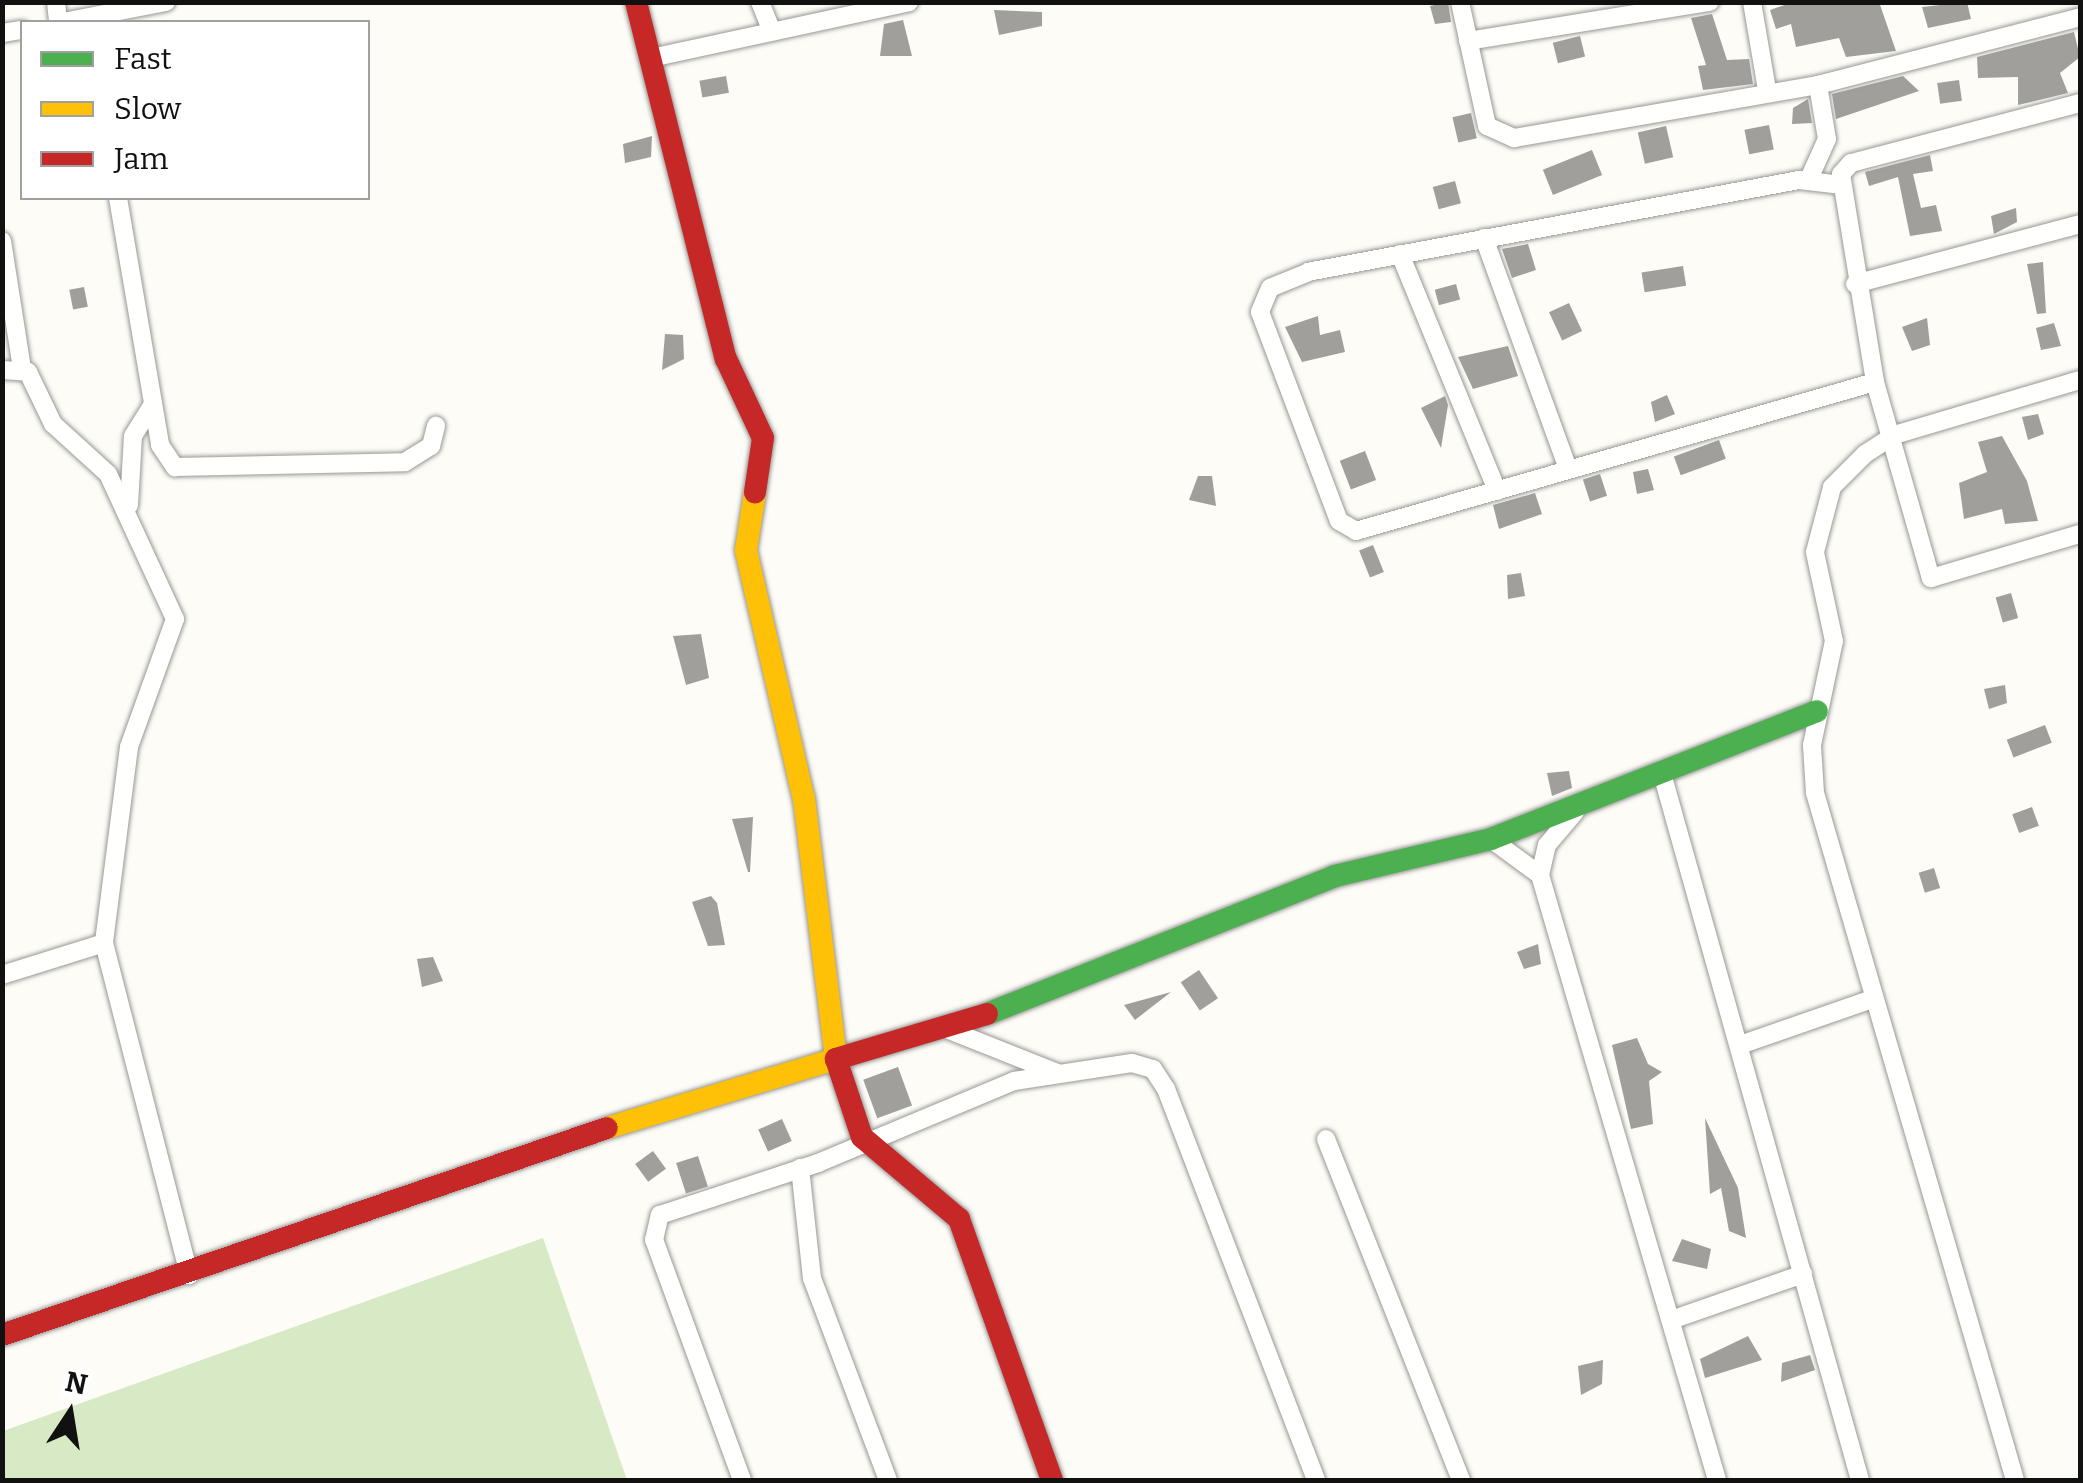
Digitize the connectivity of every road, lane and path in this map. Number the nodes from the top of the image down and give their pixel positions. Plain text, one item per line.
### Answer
1 (636, 2) edge
2 (760, 2) edge
3 (909, 2) edge
4 (1460, 2) edge
5 (1710, 2) edge
6 (1752, 2) edge
7 (161, 3) edge
8 (861, 7) edge
9 (2080, 17) edge
10 (77, 20) edge
11 (772, 31) junction
12 (1468, 41) junction
13 (651, 58) junction
14 (1818, 85) junction
15 (1767, 90) junction
16 (2080, 103) edge
17 (1809, 179) junction
18 (1842, 186) junction
19 (118, 200) edge
20 (2080, 224) edge
21 (1484, 238) junction
22 (2, 240) edge
23 (1400, 254) junction
24 (1855, 284) junction
25 (12, 369) edge
26 (2080, 380) edge
27 (1875, 382) junction
28 (153, 404) junction
29 (436, 426) dead end
30 (1894, 436) junction
31 (1568, 469) junction
32 (1497, 491) junction
33 (130, 505) junction
34 (2080, 534) edge
35 (1818, 711) junction
36 (1663, 777) junction
37 (1579, 807) junction
38 (1491, 839) junction
39 (1540, 876) junction
40 (104, 942) junction
41 (2, 975) edge
42 (1870, 1000) junction
43 (949, 1030) junction
44 (1740, 1045) junction
45 (836, 1059) junction
46 (1057, 1073) junction
47 (862, 1137) junction
48 (1326, 1139) dead end
49 (800, 1168) junction
50 (1803, 1274) junction
51 (188, 1275) junction
52 (1672, 1320) junction
53 (2, 1336) edge
54 (742, 1480) edge
55 (888, 1480) edge
56 (1052, 1480) edge
57 (1316, 1480) edge
58 (1462, 1480) edge
59 (1717, 1480) edge
60 (1860, 1480) edge
61 (2015, 1480) edge

1 - 13 street
2 - 11 street
3 - 8 street
4 - 12 street
5 - 12 street
6 - 15 street
7 - 10 street
8 - 11 street
9 - 14 street
11 - 13 street
12 - 15 street
13 - 45 street
14 - 15 street
14 - 17 street
16 - 18 street
17 - 18 street
17 - 21 street
18 - 24 street
19 - 28 street
20 - 24 street
21 - 23 street
21 - 31 street
22 - 25 street
23 - 32 street
23 - 32 street
24 - 27 street
25 - 33 street
26 - 30 street
27 - 30 street
27 - 31 street
28 - 29 street
28 - 33 street
30 - 34 street
30 - 35 street
31 - 32 street
33 - 40 street
35 - 36 street
35 - 42 street
36 - 37 street
36 - 44 street
37 - 38 street
37 - 39 street
38 - 39 street
38 - 43 street
39 - 52 street
40 - 41 street
40 - 51 street
42 - 44 street
42 - 61 street
43 - 45 street
43 - 46 street
44 - 50 street
45 - 47 street
45 - 51 street
46 - 47 street
46 - 57 street
47 - 49 street
47 - 56 street
48 - 58 street
49 - 54 street
49 - 55 street
50 - 52 street
50 - 60 street
51 - 53 street
52 - 59 street

